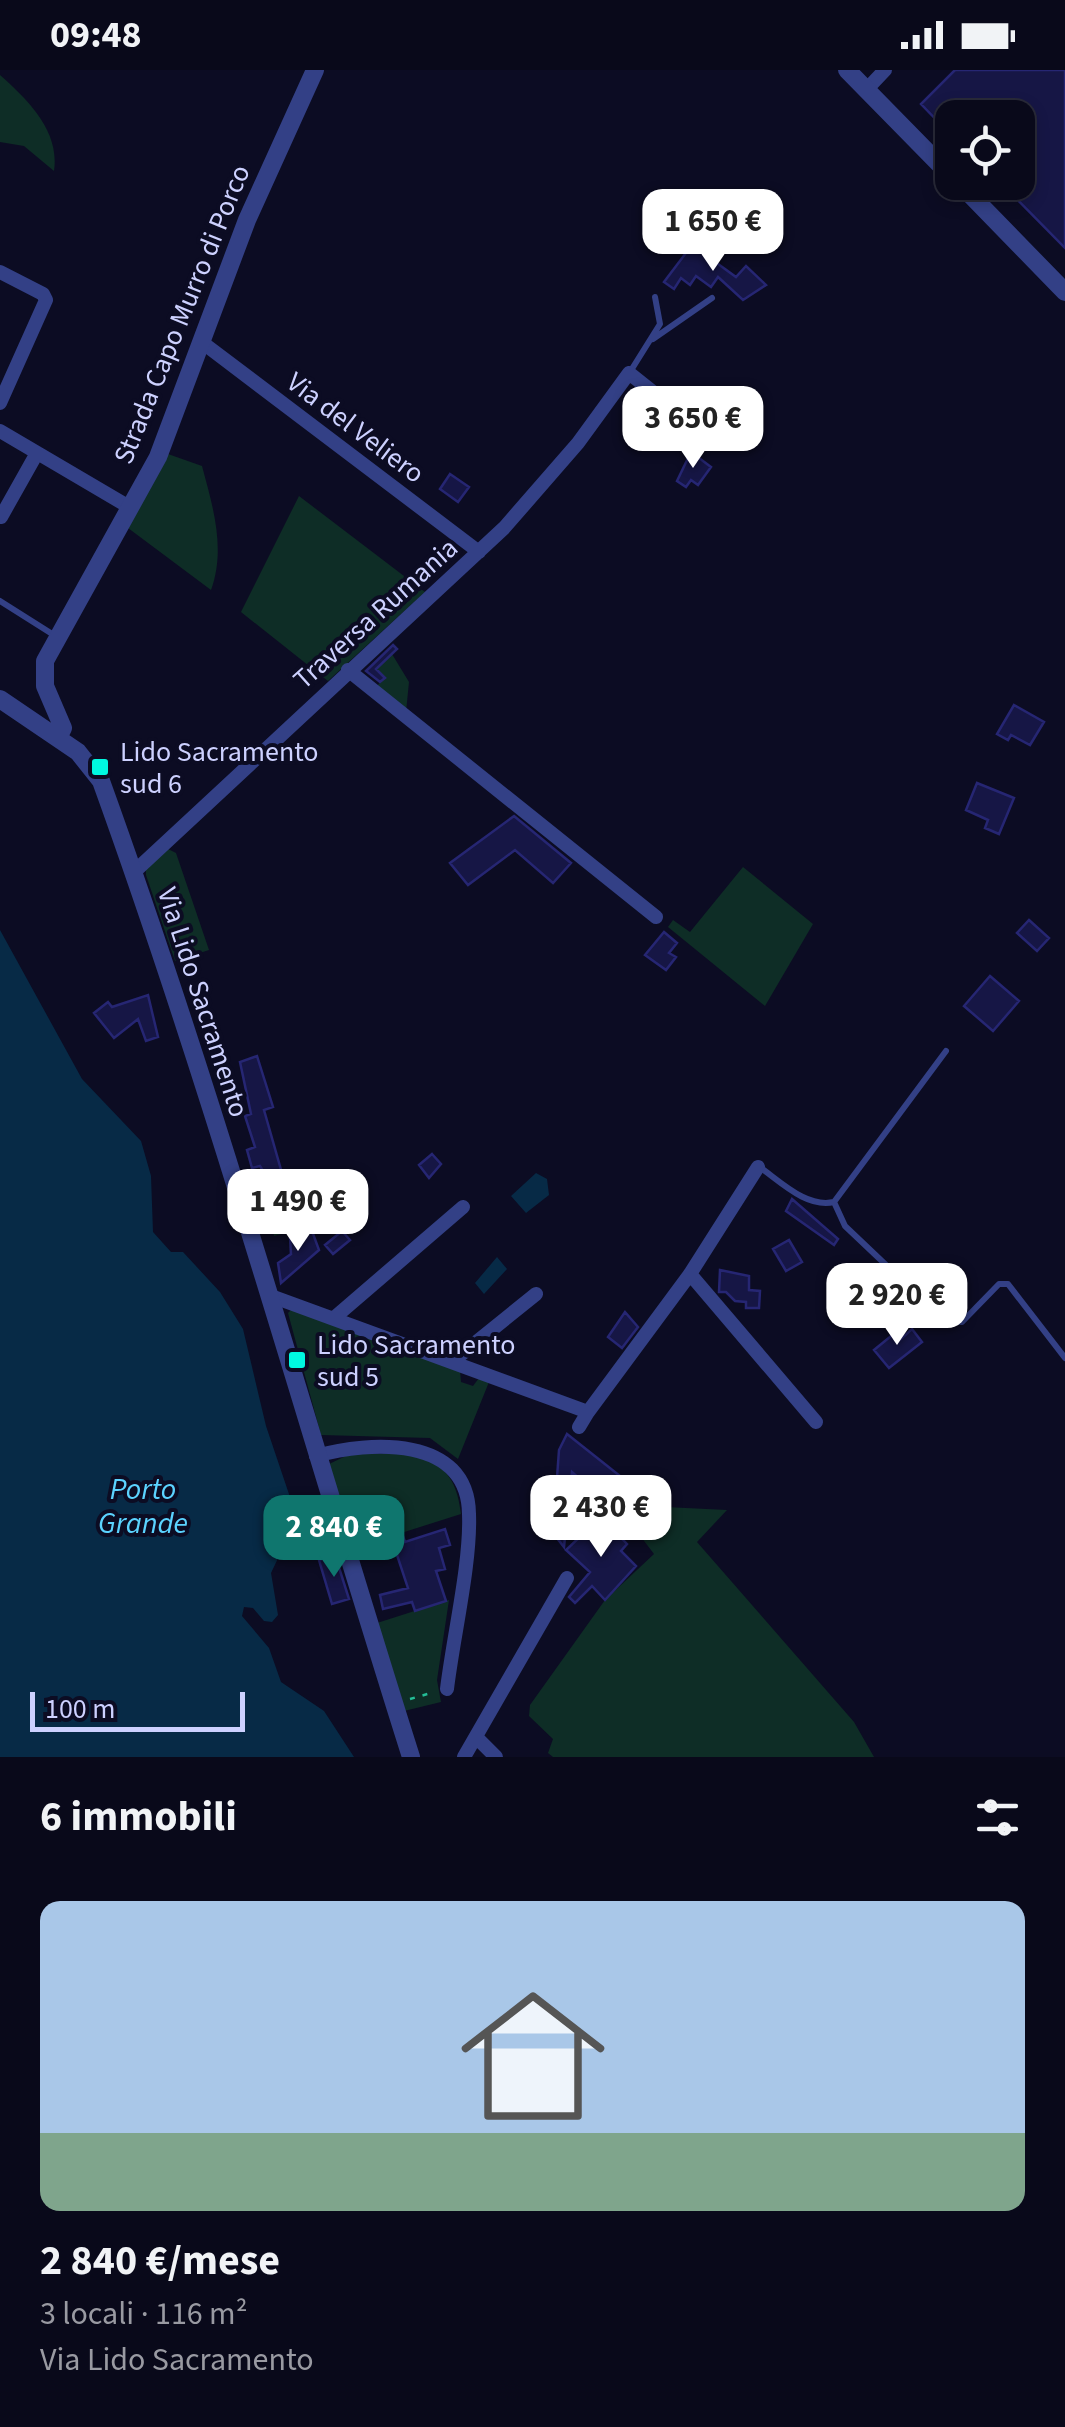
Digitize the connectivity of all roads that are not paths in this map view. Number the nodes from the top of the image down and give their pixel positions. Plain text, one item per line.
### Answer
1 (315, 70) edge
2 (847, 70) edge
3 (885, 70) edge
4 (867, 89) junction
5 (935, 159) edge
6 (976, 200) edge
7 (0, 272) edge
8 (1065, 292) edge
9 (654, 298) dead end
10 (712, 298) dead end
11 (652, 340) junction
12 (203, 343) junction
13 (629, 374) junction
14 (0, 403) edge
15 (0, 432) edge
16 (713, 440) dead end
17 (37, 452) junction
18 (131, 508) junction
19 (1, 517) edge
20 (479, 552) junction
21 (0, 601) edge
22 (58, 638) junction
23 (348, 670) junction
24 (0, 699) edge
25 (58, 738) junction
26 (134, 872) junction
27 (656, 917) dead end
28 (946, 1050) dead end
29 (758, 1167) joint
30 (834, 1202) junction
31 (463, 1207) dead end
32 (690, 1274) junction
33 (536, 1294) dead end
34 (272, 1296) junction
35 (334, 1318) junction
36 (1065, 1358) edge
37 (453, 1361) junction
38 (588, 1412) junction
39 (816, 1422) dead end
40 (579, 1427) dead end
41 (316, 1456) junction
42 (567, 1578) dead end
43 (447, 1689) road end
44 (476, 1737) junction
45 (411, 1757) edge
46 (464, 1757) edge
47 (496, 1757) edge

1 - 12 street, Strada Capo Murro di Porco
2 - 4 street
3 - 4 street
4 - 5 street
6 - 8 street
7 - 14 street
9 - 11 lane
10 - 11 lane
11 - 13 lane
12 - 18 street, Strada Capo Murro di Porco
12 - 20 street, Via del Veliero
13 - 16 street
13 - 20 street, Traversa Rumania
15 - 17 street
17 - 18 street
17 - 19 street
18 - 22 street, Strada Capo Murro di Porco
20 - 23 street, Traversa Rumania
21 - 22 lane
22 - 25 street, Strada Capo Murro di Porco
23 - 26 street, Traversa Rumania
23 - 27 street
24 - 25 street, Via Lido Sacramento
25 - 26 street, Via Lido Sacramento
26 - 34 street, Via Lido Sacramento
28 - 30 lane
29 - 30 lane
29 - 32 street
30 - 36 lane
31 - 35 street
32 - 38 street
32 - 39 street
33 - 37 street
34 - 35 street
34 - 41 street, Via Lido Sacramento
35 - 37 street
37 - 38 street
38 - 40 street
41 - 43 street
41 - 45 street, Via Lido Sacramento
42 - 44 street
44 - 46 street
44 - 47 street

